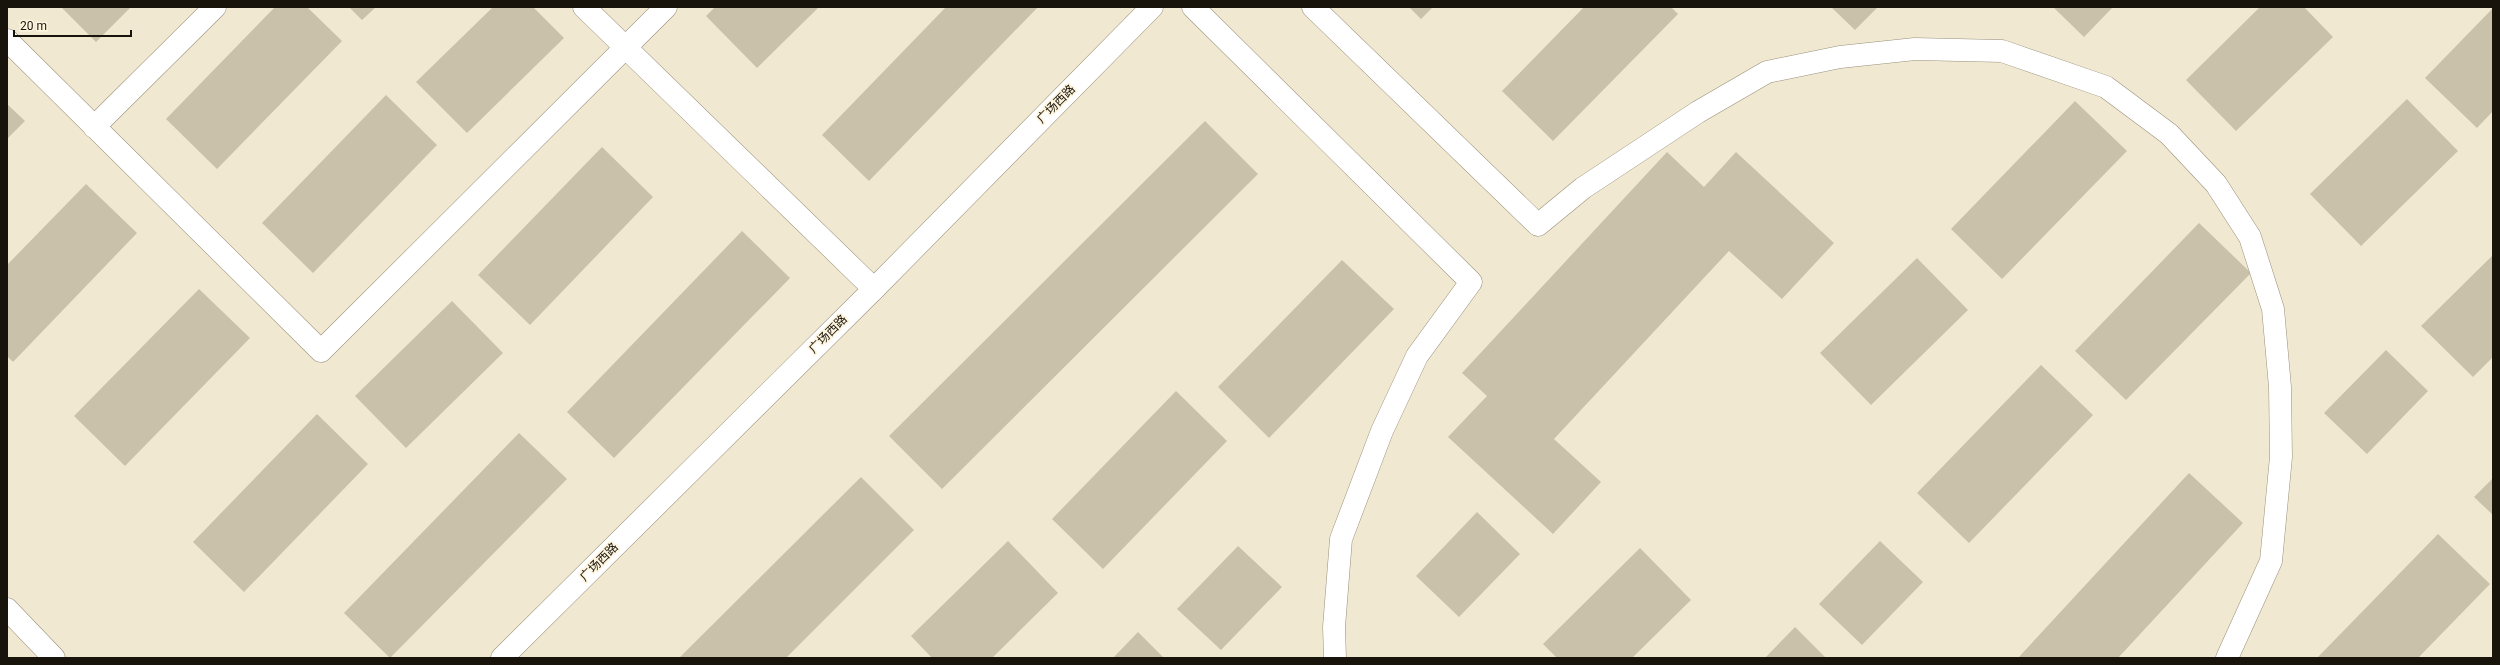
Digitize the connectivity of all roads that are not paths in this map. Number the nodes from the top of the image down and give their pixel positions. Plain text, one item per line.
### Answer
1 (215, 7) edge
2 (584, 7) edge
3 (666, 7) edge
4 (1152, 7) edge
5 (1193, 7) edge
6 (1313, 7) edge
7 (7, 40) edge
8 (626, 48) junction
9 (94, 127) junction
10 (874, 289) junction
11 (7, 609) edge
12 (54, 658) edge
13 (502, 658) edge
14 (1335, 658) edge
15 (2228, 658) edge

1 - 9 street
2 - 8 street
3 - 8 street
4 - 10 street, 广场西路
5 - 14 street
6 - 15 street
7 - 9 street
8 - 9 street
8 - 10 street
10 - 13 street, 广场西路
11 - 12 street

